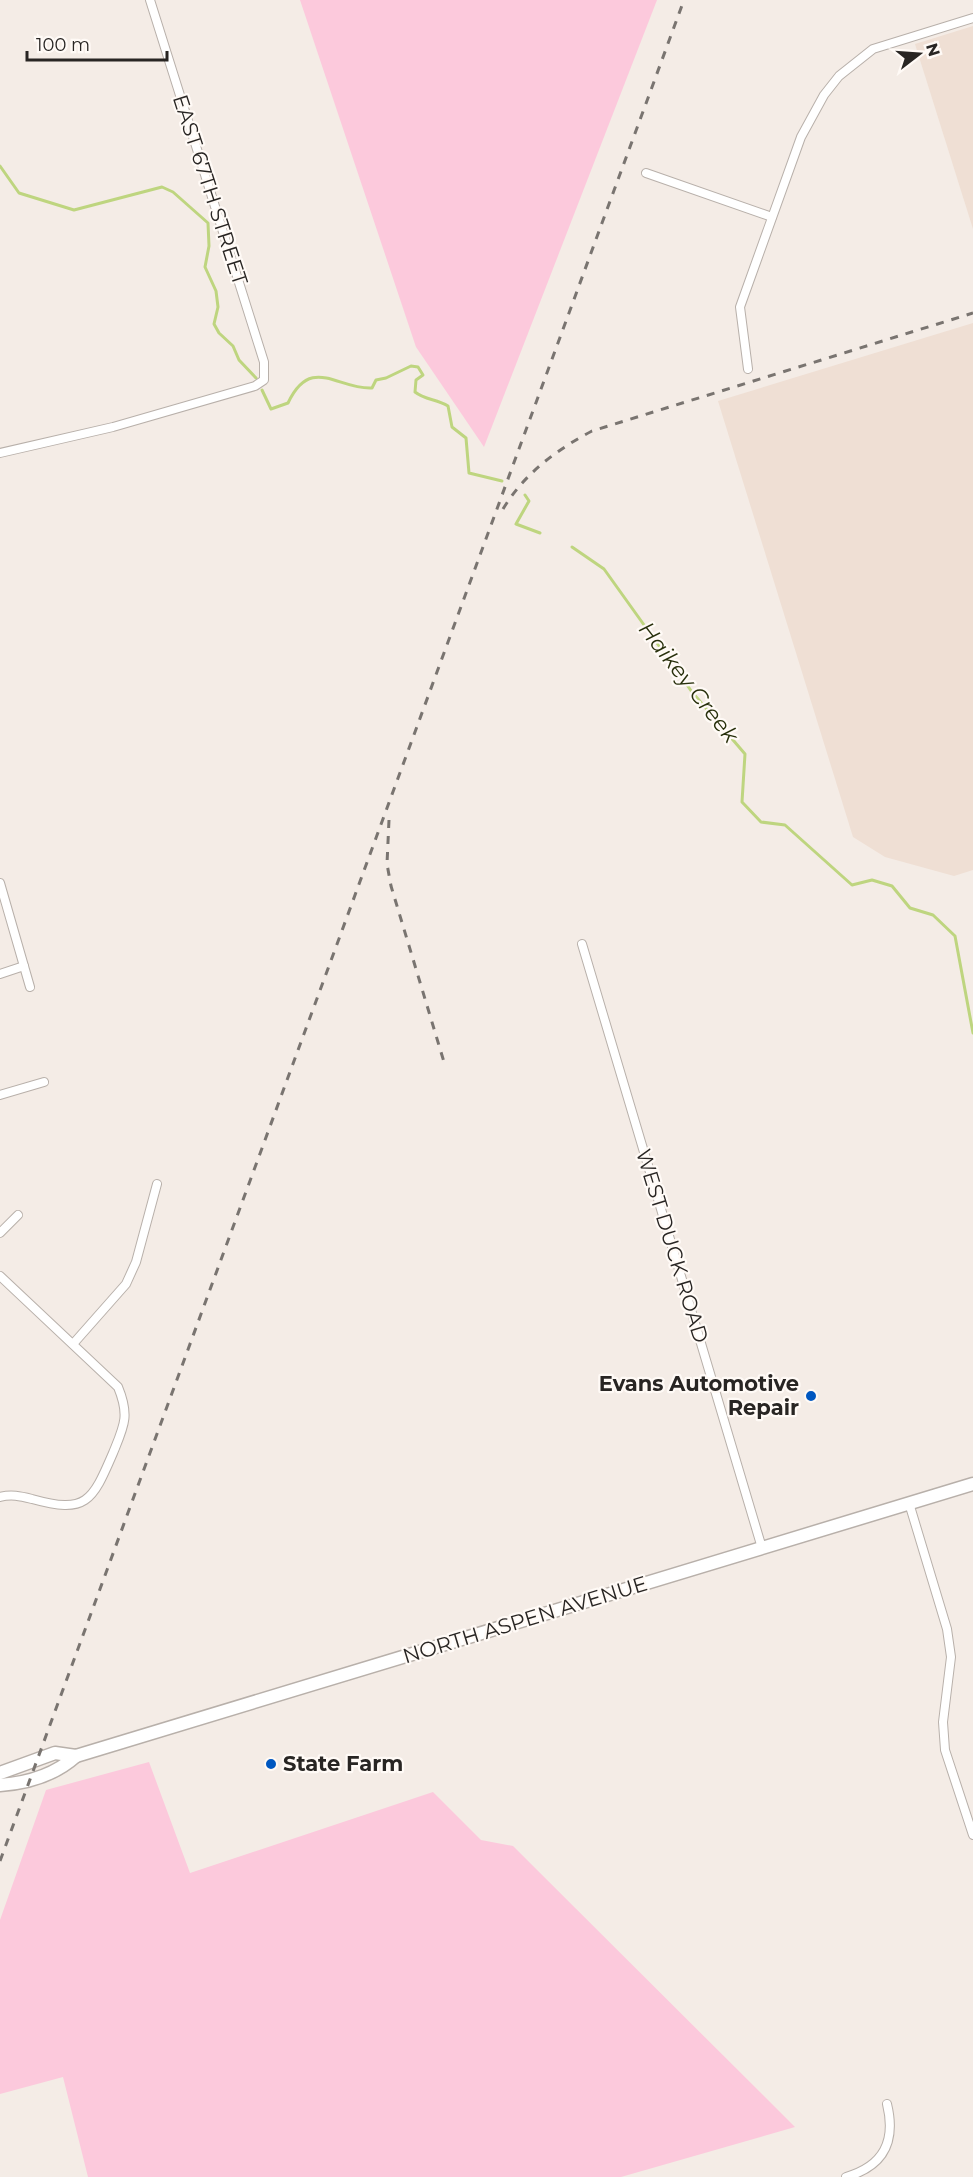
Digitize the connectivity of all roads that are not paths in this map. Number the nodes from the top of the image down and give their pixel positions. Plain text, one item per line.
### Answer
1 (150, 0) edge
2 (973, 18) edge
3 (646, 173) dead end
4 (772, 217) junction
5 (748, 369) dead end
6 (0, 453) edge
7 (0, 883) edge
8 (582, 944) dead end
9 (24, 966) junction
10 (0, 974) edge
11 (30, 987) dead end
12 (44, 1082) dead end
13 (0, 1095) edge
14 (157, 1184) dead end
15 (18, 1215) dead end
16 (0, 1233) edge
17 (0, 1276) edge
18 (73, 1344) junction
19 (973, 1484) edge
20 (0, 1497) edge
21 (909, 1503) junction
22 (762, 1548) junction
23 (76, 1756) junction
24 (0, 1773) edge
25 (0, 1785) edge
26 (973, 1835) edge
27 (887, 2104) dead end
28 (846, 2177) edge

1 - 6 street, EAST 67TH STREET
2 - 4 street
3 - 4 street
4 - 5 street
7 - 9 street
8 - 22 street, WEST DUCK ROAD
9 - 10 street
9 - 11 street
12 - 13 street
14 - 18 street
15 - 16 street
17 - 18 street
18 - 20 street
19 - 21 main road, NORTH ASPEN AVENUE
21 - 22 main road, NORTH ASPEN AVENUE
21 - 26 street
22 - 23 main road, NORTH ASPEN AVENUE
23 - 24 main road, NORTH ASPEN AVENUE
23 - 25 main road, NORTH ASPEN AVENUE
27 - 28 street

